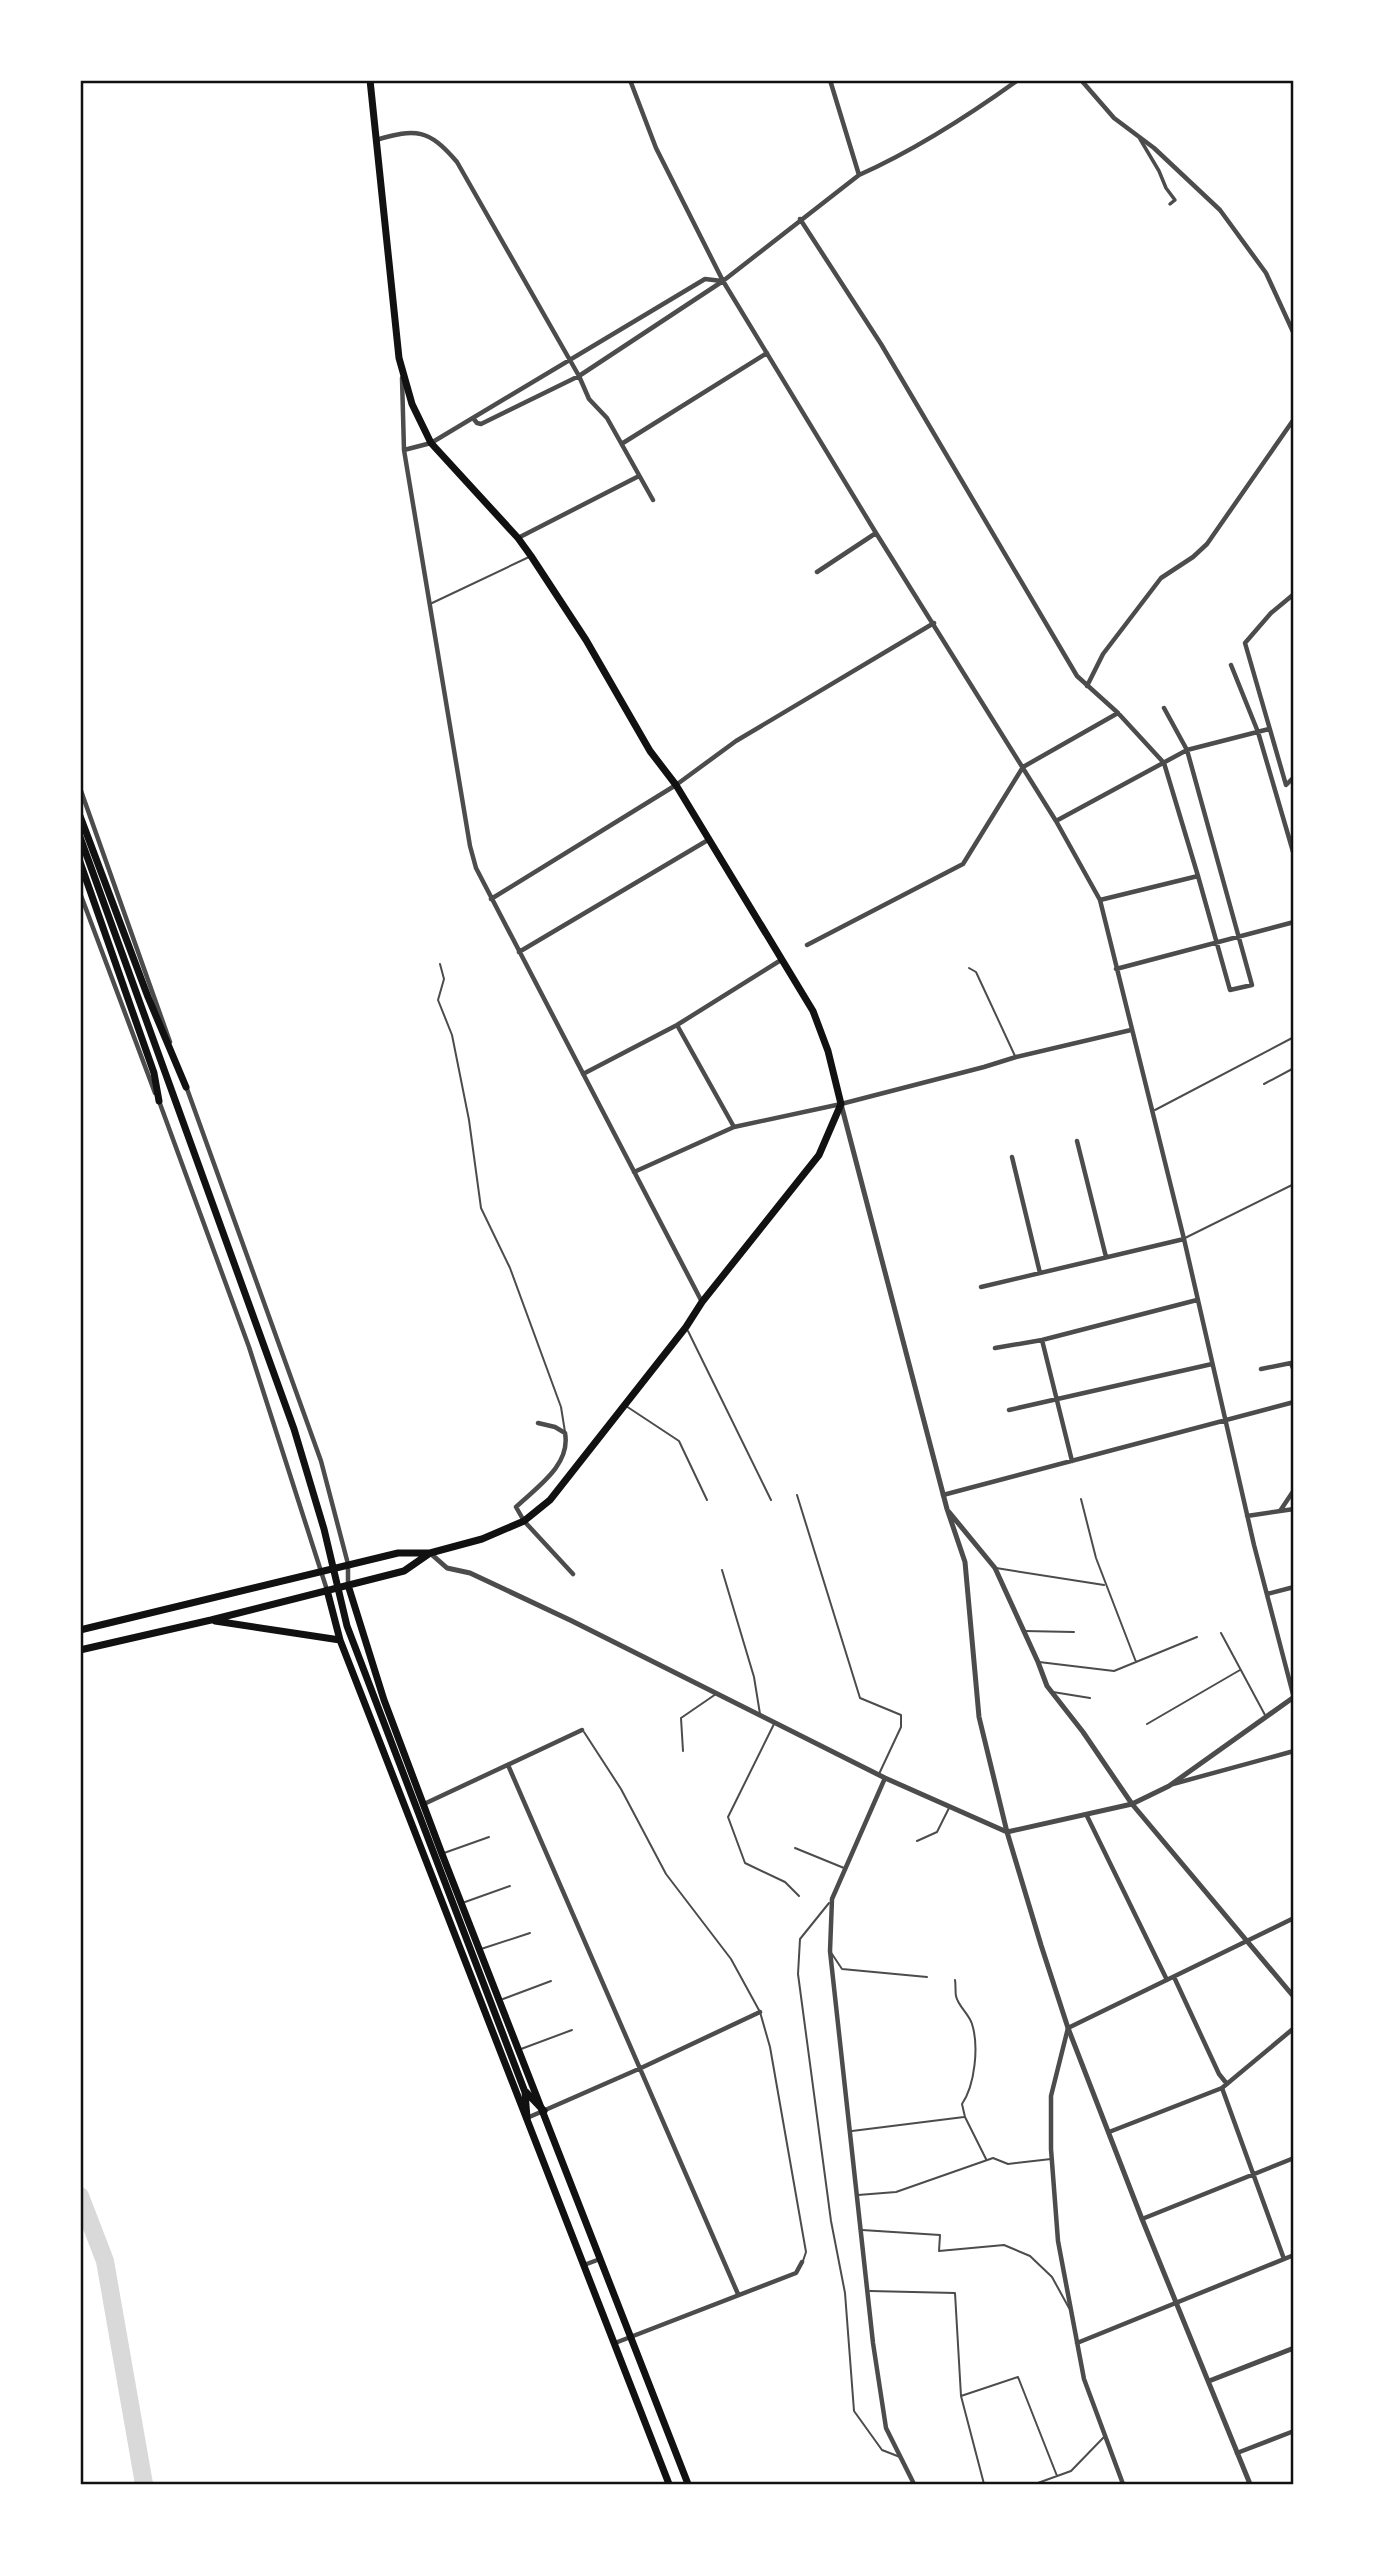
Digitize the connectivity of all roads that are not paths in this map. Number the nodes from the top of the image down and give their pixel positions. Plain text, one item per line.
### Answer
1 (370, 80) edge
2 (630, 80) edge
3 (830, 80) edge
4 (1018, 80) edge
5 (1081, 80) edge
6 (1140, 139) junction
7 (375, 140) junction
8 (859, 175) junction
9 (1170, 204) dead end
10 (800, 219) junction
11 (723, 281) junction
12 (1293, 334) edge
13 (767, 354) junction
14 (569, 360) junction
15 (402, 373) junction
16 (579, 376) junction
17 (473, 418) junction
18 (1293, 419) edge
19 (431, 443) junction
20 (623, 443) junction
21 (404, 450) junction
22 (639, 476) junction
23 (653, 500) dead end
24 (876, 533) junction
25 (518, 538) junction
26 (531, 556) junction
27 (817, 572) dead end
28 (1293, 594) edge
29 (429, 605) junction
30 (934, 623) junction
31 (1231, 665) dead end
32 (1087, 685) junction
33 (1164, 708) dead end
34 (1118, 713) junction
35 (1269, 729) junction
36 (1258, 732) junction
37 (1187, 750) junction
38 (1164, 763) junction
39 (1023, 767) junction
40 (1293, 777) edge
41 (676, 785) junction
42 (80, 788) edge
43 (80, 816) edge
44 (1056, 821) junction
45 (80, 837) edge
46 (708, 840) junction
47 (1293, 855) edge
48 (80, 862) edge
49 (1198, 876) junction
50 (80, 893) edge
51 (491, 898) junction
52 (1100, 900) junction
53 (1293, 922) edge
54 (1239, 936) junction
55 (1216, 942) junction
56 (807, 944) dead end
57 (519, 953) junction
58 (781, 960) junction
59 (440, 964) dead end
60 (969, 968) dead end
61 (1116, 969) junction
62 (677, 1025) junction
63 (1131, 1030) junction
64 (1293, 1037) edge
65 (1016, 1057) junction
66 (1293, 1068) edge
67 (583, 1074) junction
68 (1264, 1084) dead end
69 (186, 1087) junction
70 (159, 1101) junction
71 (841, 1104) junction
72 (1152, 1112) junction
73 (734, 1127) junction
74 (1077, 1141) dead end
75 (1012, 1157) dead end
76 (634, 1172) junction
77 (1293, 1184) edge
78 (1184, 1239) junction
79 (1106, 1257) junction
80 (1040, 1273) junction
81 (981, 1287) dead end
82 (1197, 1300) junction
83 (702, 1302) junction
84 (686, 1327) junction
85 (1042, 1340) junction
86 (995, 1348) dead end
87 (1212, 1364) junction
88 (1261, 1369) dead end
89 (1293, 1371) edge
90 (1057, 1401) junction
91 (1293, 1402) edge
92 (624, 1405) junction
93 (1009, 1410) dead end
94 (1225, 1420) junction
95 (538, 1423) dead end
96 (565, 1433) junction
97 (1072, 1461) junction
98 (1293, 1489) edge
99 (943, 1495) junction
100 (797, 1496) dead end
101 (1081, 1499) dead end
102 (707, 1500) dead end
103 (771, 1500) dead end
104 (947, 1509) junction
105 (1293, 1509) edge
106 (1280, 1511) junction
107 (1247, 1516) junction
108 (524, 1521) junction
109 (430, 1553) junction
110 (348, 1564) junction
111 (995, 1568) junction
112 (322, 1570) junction
113 (722, 1570) dead end
114 (573, 1574) dead end
115 (348, 1585) junction
116 (1106, 1585) junction
117 (1293, 1587) edge
118 (327, 1590) junction
119 (1267, 1594) junction
120 (211, 1620) junction
121 (80, 1630) edge
122 (1023, 1630) junction
123 (1073, 1632) dead end
124 (1222, 1633) dead end
125 (1197, 1637) dead end
126 (340, 1640) junction
127 (80, 1650) edge
128 (1038, 1662) junction
129 (1136, 1662) junction
130 (1240, 1671) junction
131 (1051, 1692) junction
132 (717, 1694) junction
133 (1090, 1698) dead end
134 (1293, 1698) edge
135 (384, 1700) junction
136 (366, 1707) junction
137 (761, 1716) junction
138 (1265, 1716) junction
139 (774, 1723) junction
140 (1147, 1724) dead end
141 (582, 1730) joint
142 (684, 1751) dead end
143 (1293, 1751) edge
144 (508, 1765) junction
145 (882, 1777) junction
146 (1169, 1786) junction
147 (1132, 1804) junction
148 (420, 1805) junction
149 (949, 1807) junction
150 (1087, 1816) junction
151 (1007, 1832) junction
152 (489, 1837) dead end
153 (917, 1841) dead end
154 (795, 1848) dead end
155 (442, 1854) junction
156 (845, 1869) junction
157 (510, 1886) dead end
158 (799, 1896) dead end
159 (832, 1899) junction
160 (461, 1903) junction
161 (1293, 1918) edge
162 (530, 1933) dead end
163 (1246, 1942) junction
164 (479, 1949) junction
165 (830, 1951) junction
166 (928, 1977) dead end
167 (1174, 1977) junction
168 (956, 1979) dead end
169 (1167, 1980) junction
170 (551, 1981) dead end
171 (1293, 1997) edge
172 (498, 2001) junction
173 (760, 2012) junction
174 (1068, 2028) junction
175 (1293, 2028) edge
176 (572, 2030) dead end
177 (518, 2050) junction
178 (640, 2068) junction
179 (1227, 2084) junction
180 (1222, 2088) junction
181 (526, 2092) junction
182 (544, 2110) junction
183 (965, 2117) junction
184 (527, 2118) junction
185 (850, 2132) junction
186 (1108, 2132) junction
187 (1052, 2158) junction
188 (1293, 2158) edge
189 (987, 2160) junction
190 (1253, 2174) junction
191 (857, 2195) junction
192 (1142, 2219) junction
193 (861, 2230) junction
194 (1293, 2255) edge
195 (601, 2259) junction
196 (1284, 2259) junction
197 (802, 2262) joint
198 (583, 2265) junction
199 (868, 2291) junction
200 (738, 2294) junction
201 (1177, 2304) junction
202 (1072, 2314) junction
203 (631, 2337) junction
204 (615, 2343) junction
205 (1077, 2343) junction
206 (1293, 2348) edge
207 (1209, 2381) junction
208 (961, 2396) junction
209 (1293, 2431) edge
210 (1105, 2436) junction
211 (1237, 2454) junction
212 (901, 2458) junction
213 (1057, 2476) junction
214 (669, 2484) edge
215 (688, 2484) edge
216 (914, 2484) edge
217 (984, 2484) edge
218 (1035, 2484) edge
219 (1123, 2484) edge
220 (1250, 2484) edge

1 - 7 main road
2 - 11 street
3 - 8 street
4 - 8 street
5 - 6 street
6 - 9 street
6 - 12 street
7 - 14 street
7 - 15 main road
8 - 10 street
10 - 11 street
10 - 32 street
11 - 13 street
11 - 14 street
11 - 16 street
13 - 20 street
13 - 24 street
14 - 16 street
14 - 17 street
15 - 19 main road
15 - 21 street
16 - 17 street
16 - 20 street
17 - 19 street
18 - 32 street
19 - 21 street
19 - 25 main road
20 - 22 street
21 - 29 street
22 - 23 street
22 - 25 street
24 - 27 street
24 - 30 street
25 - 26 main road
26 - 29 lane
26 - 41 main road
28 - 35 street
29 - 51 street
30 - 39 street
30 - 41 street
31 - 36 street
32 - 34 street
33 - 37 street
34 - 38 street
34 - 39 street
35 - 36 street
35 - 40 street
36 - 37 street
36 - 47 street
37 - 38 street
37 - 54 street
38 - 44 street
38 - 49 street
39 - 44 street
39 - 56 street
41 - 46 main road
41 - 51 street
42 - 69 street
43 - 69 main road
44 - 52 street
45 - 148 main road
46 - 57 street
46 - 58 main road
48 - 70 main road
49 - 52 street
49 - 55 street
50 - 70 street
51 - 57 street
52 - 61 street
53 - 54 street
54 - 55 street
54 - 55 street
55 - 61 street
57 - 67 street
58 - 62 street
58 - 71 main road
59 - 96 lane
60 - 65 lane
61 - 63 street
62 - 67 street
62 - 73 street
63 - 65 street
63 - 72 street
64 - 72 lane
65 - 71 street
66 - 68 lane
67 - 76 street
69 - 110 street
70 - 112 street
71 - 73 street
71 - 83 main road
71 - 99 street
72 - 78 street
73 - 76 street
74 - 79 street
75 - 80 street
76 - 83 street
77 - 78 lane
78 - 79 street
78 - 82 street
79 - 80 street
80 - 81 street
82 - 85 street
82 - 87 street
83 - 84 main road
84 - 92 main road
84 - 103 lane
85 - 86 street
85 - 90 street
87 - 90 street
87 - 94 street
88 - 89 street
90 - 93 street
90 - 97 street
91 - 94 street
92 - 102 lane
92 - 108 main road
94 - 97 street
94 - 107 street
95 - 96 street
96 - 108 street
97 - 99 street
98 - 106 street
99 - 104 street
100 - 145 lane
101 - 116 lane
104 - 111 street
104 - 151 street
105 - 106 street
106 - 107 street
107 - 119 street
108 - 109 main road
108 - 114 street
109 - 110 main road
109 - 115 main road
109 - 132 street
110 - 112 main road
110 - 115 street
111 - 116 lane
111 - 122 street
112 - 118 street
112 - 121 main road
113 - 137 lane
115 - 118 main road
115 - 135 main road
116 - 129 lane
117 - 119 street
118 - 120 main road
118 - 126 main road
119 - 134 street
120 - 126 main road
120 - 127 main road
122 - 123 lane
122 - 128 street
124 - 130 lane
125 - 129 lane
126 - 136 main road
128 - 129 lane
128 - 131 street
130 - 138 lane
130 - 140 lane
131 - 133 lane
131 - 147 street
132 - 137 street
132 - 142 lane
134 - 138 street
135 - 136 main road
135 - 148 main road
136 - 184 main road
137 - 139 street
138 - 146 street
139 - 145 street
139 - 158 lane
141 - 144 street
141 - 173 lane
143 - 146 street
144 - 148 street
144 - 178 street
145 - 149 street
145 - 156 street
146 - 147 street
147 - 150 street
147 - 163 street
148 - 155 main road
148 - 181 main road
149 - 151 street
149 - 153 lane
150 - 151 street
150 - 169 street
151 - 174 street
152 - 155 lane
154 - 156 lane
155 - 160 main road
156 - 159 street
157 - 160 lane
159 - 165 street
159 - 212 lane
160 - 164 main road
161 - 163 street
162 - 164 lane
163 - 167 street
163 - 171 street
164 - 172 main road
165 - 166 lane
165 - 185 street
167 - 169 street
167 - 179 street
168 - 183 lane
169 - 174 street
170 - 172 lane
172 - 177 main road
173 - 178 street
173 - 197 lane
174 - 186 street
174 - 187 street
175 - 179 street
176 - 177 lane
177 - 182 main road
178 - 182 street
178 - 200 street
179 - 180 street
180 - 186 street
180 - 190 street
181 - 182 main road
181 - 184 main road
182 - 184 street
182 - 195 main road
183 - 185 lane
183 - 189 lane
184 - 198 main road
185 - 191 street
186 - 192 street
187 - 189 lane
187 - 202 street
188 - 190 street
189 - 191 lane
190 - 192 street
190 - 196 street
191 - 193 street
192 - 201 street
193 - 199 street
193 - 202 lane
194 - 196 street
195 - 198 street
195 - 203 main road
196 - 201 street
197 - 200 street
198 - 204 main road
199 - 208 lane
199 - 212 street
200 - 203 street
201 - 205 street
201 - 207 street
202 - 205 street
203 - 204 street
203 - 215 main road
204 - 214 main road
205 - 210 street
206 - 207 street
207 - 211 street
208 - 213 lane
208 - 217 lane
209 - 211 street
210 - 213 lane
210 - 219 street
211 - 220 street
212 - 216 street
213 - 218 lane

